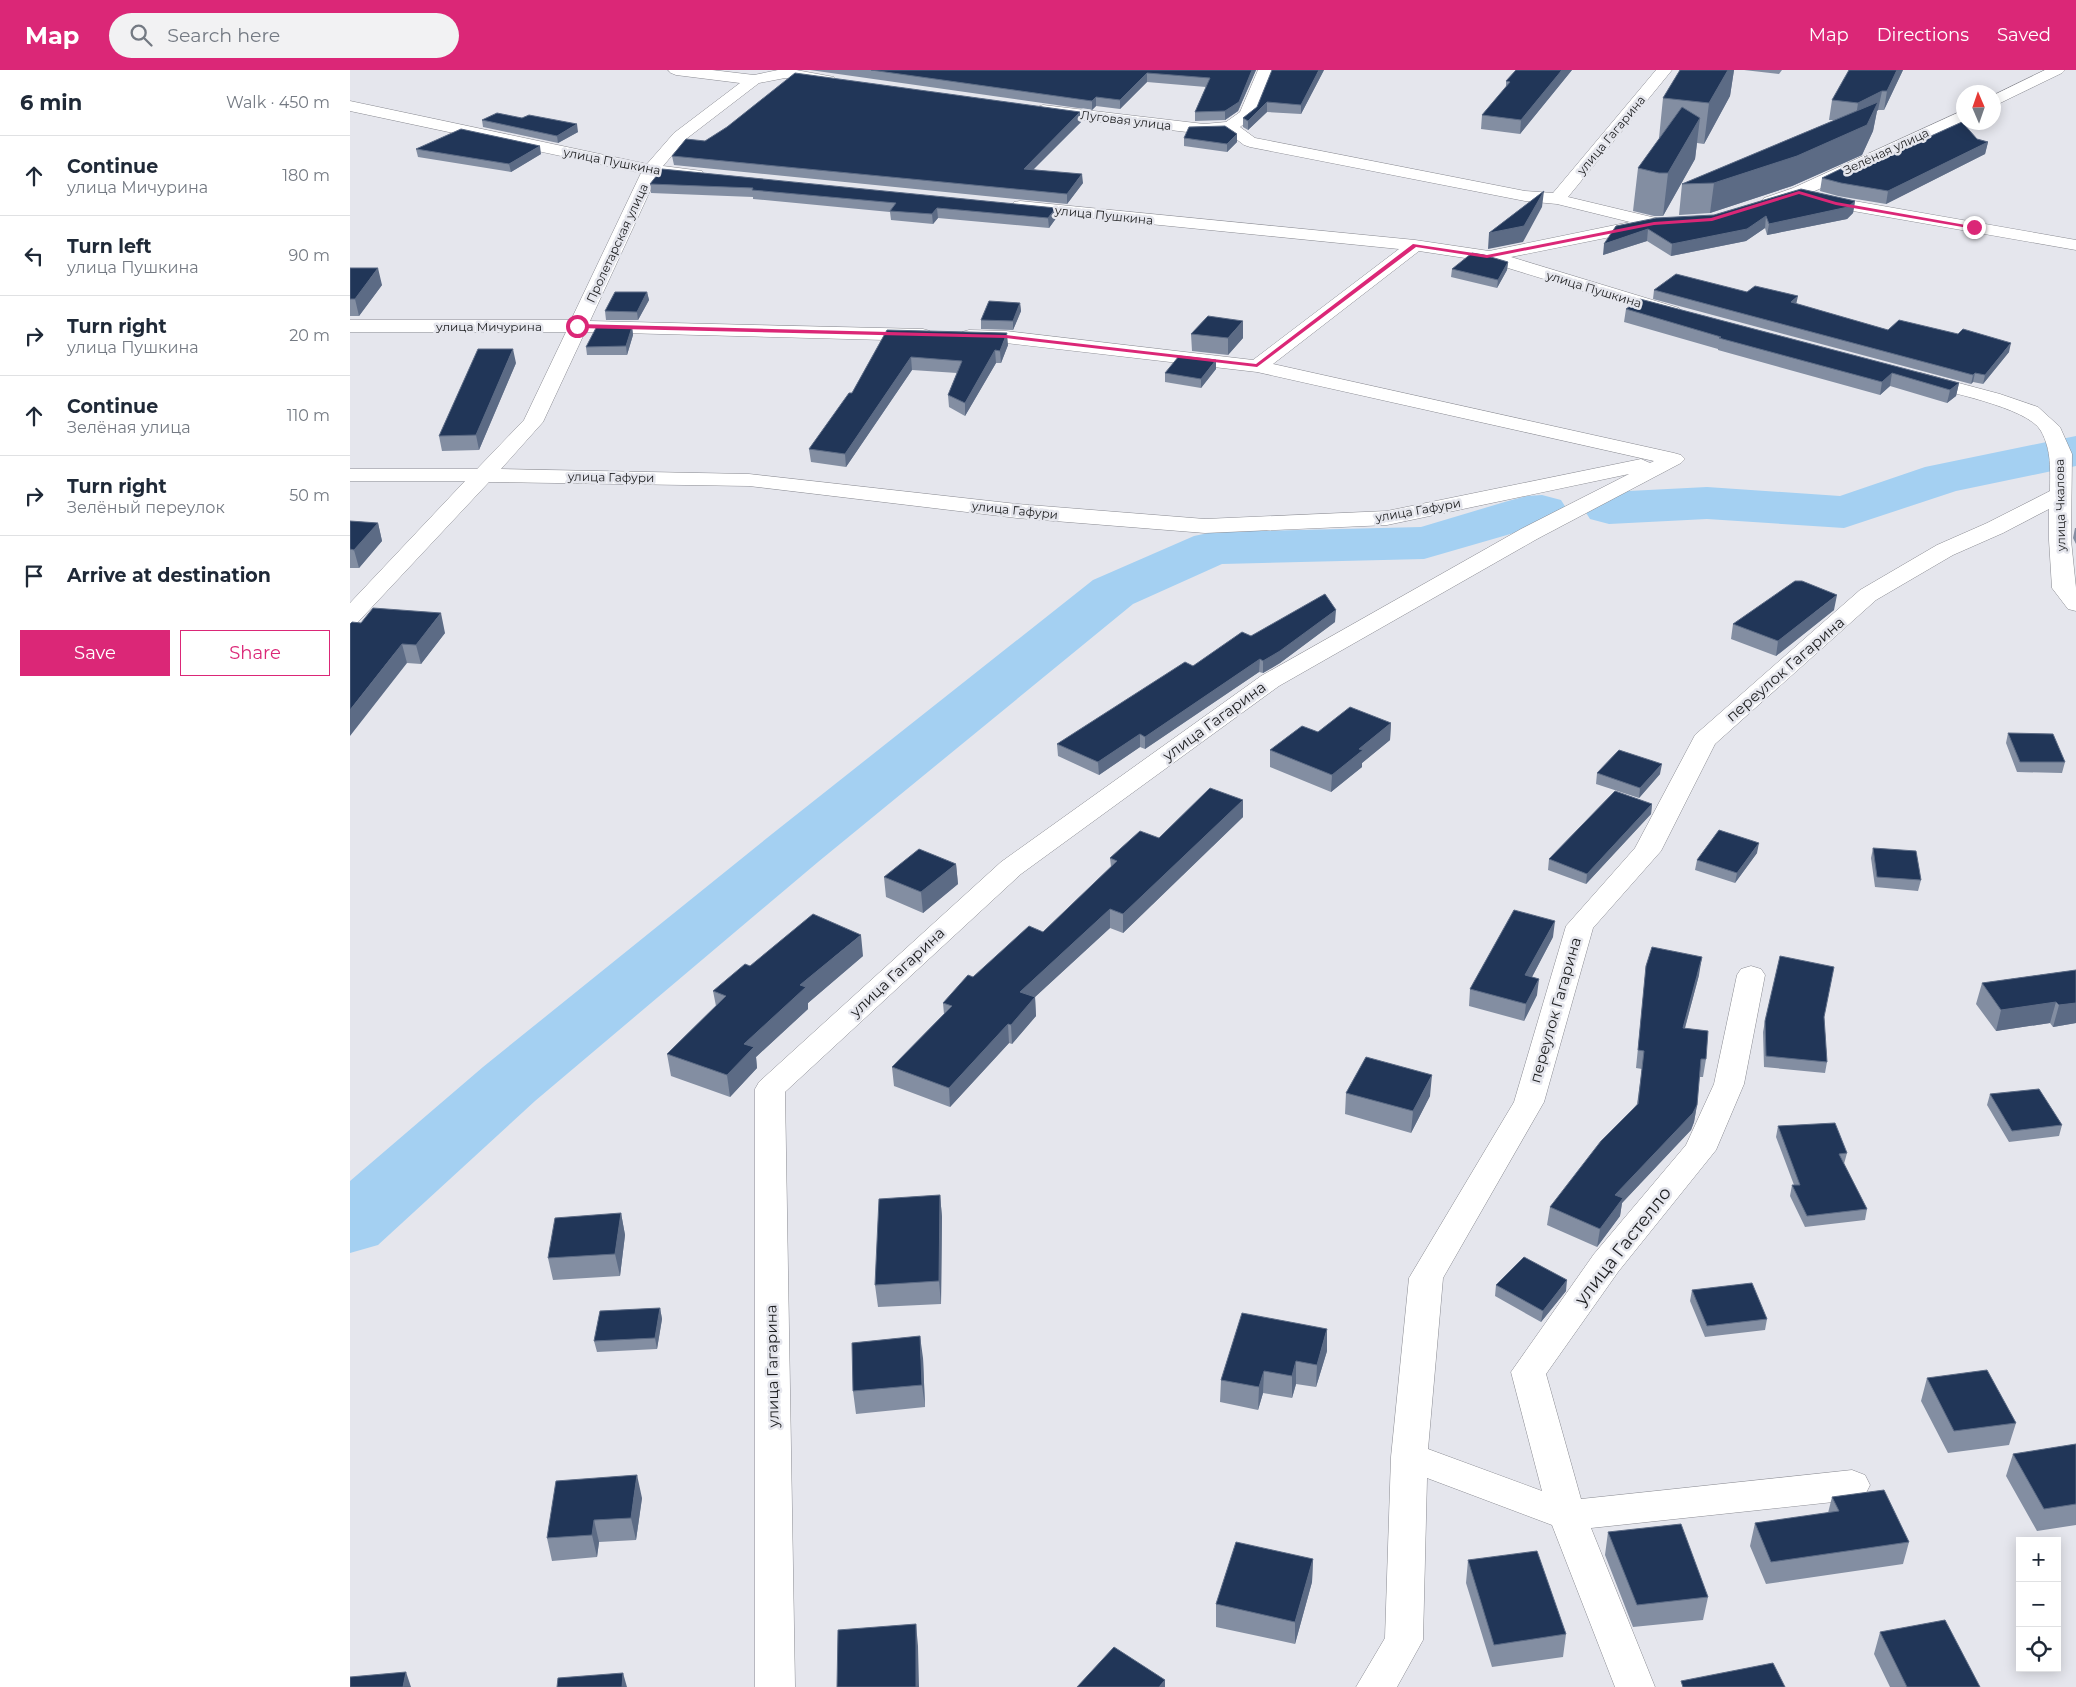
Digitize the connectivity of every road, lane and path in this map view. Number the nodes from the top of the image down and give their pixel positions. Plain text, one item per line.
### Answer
1 (676, 70) edge
2 (1266, 70) edge
3 (1664, 70) edge
4 (2057, 70) edge
5 (787, 72) edge
6 (754, 80) junction
7 (843, 82) edge
8 (2001, 98) edge
9 (350, 106) edge
10 (1028, 108) edge
11 (1956, 119) edge
12 (1230, 127) junction
13 (651, 170) junction
14 (711, 176) edge
15 (1799, 192) junction
16 (1557, 199) junction
17 (998, 204) edge
18 (1752, 208) edge
19 (1673, 222) edge
20 (1654, 223) junction
21 (2076, 244) edge
22 (1415, 245) junction
23 (1487, 256) junction
24 (1692, 317) edge
25 (350, 326) edge
26 (577, 326) junction
27 (1257, 366) junction
28 (1899, 373) edge
29 (1674, 459) junction
30 (350, 475) edge
31 (482, 475) junction
32 (2061, 494) junction
33 (2076, 604) edge
34 (350, 617) edge
35 (1751, 975) dead end
36 (1409, 1457) junction
37 (1852, 1485) dead end
38 (1567, 1516) junction
39 (775, 1687) edge
40 (1376, 1687) edge
41 (1635, 1687) edge

1 - 6 street
2 - 12 street
3 - 16 street, улица Гагарина
4 - 8 street
5 - 6 street, Пролетарская улица
5 - 7 street
6 - 13 street, Пролетарская улица
9 - 13 street, улица Пушкина
10 - 12 street, Луговая улица
11 - 15 street, Зелёная улица
12 - 16 street
13 - 14 street, улица Пушкина
13 - 26 street, Пролетарская улица
15 - 18 street, Зелёная улица
15 - 21 street
16 - 20 street
17 - 22 street, улица Пушкина
19 - 20 street
20 - 23 street
22 - 23 street, улица Пушкина
22 - 27 street
23 - 24 street, улица Пушкина
25 - 26 street, улица Мичурина
26 - 27 street, улица Мичурина
26 - 31 street, Пролетарская улица
27 - 29 street, улица Мичурина
28 - 32 street, улица Чкалова
29 - 31 street, улица Гафури
29 - 39 street, улица Гагарина
30 - 31 street, улица Гафури
31 - 34 street, Пролетарская улица
32 - 33 street, улица Чкалова
32 - 36 street, переулок Гагарина
35 - 38 street, улица Гастелло
36 - 38 street
36 - 40 street, переулок Гагарина
37 - 38 street
38 - 41 street, улица Гастелло

